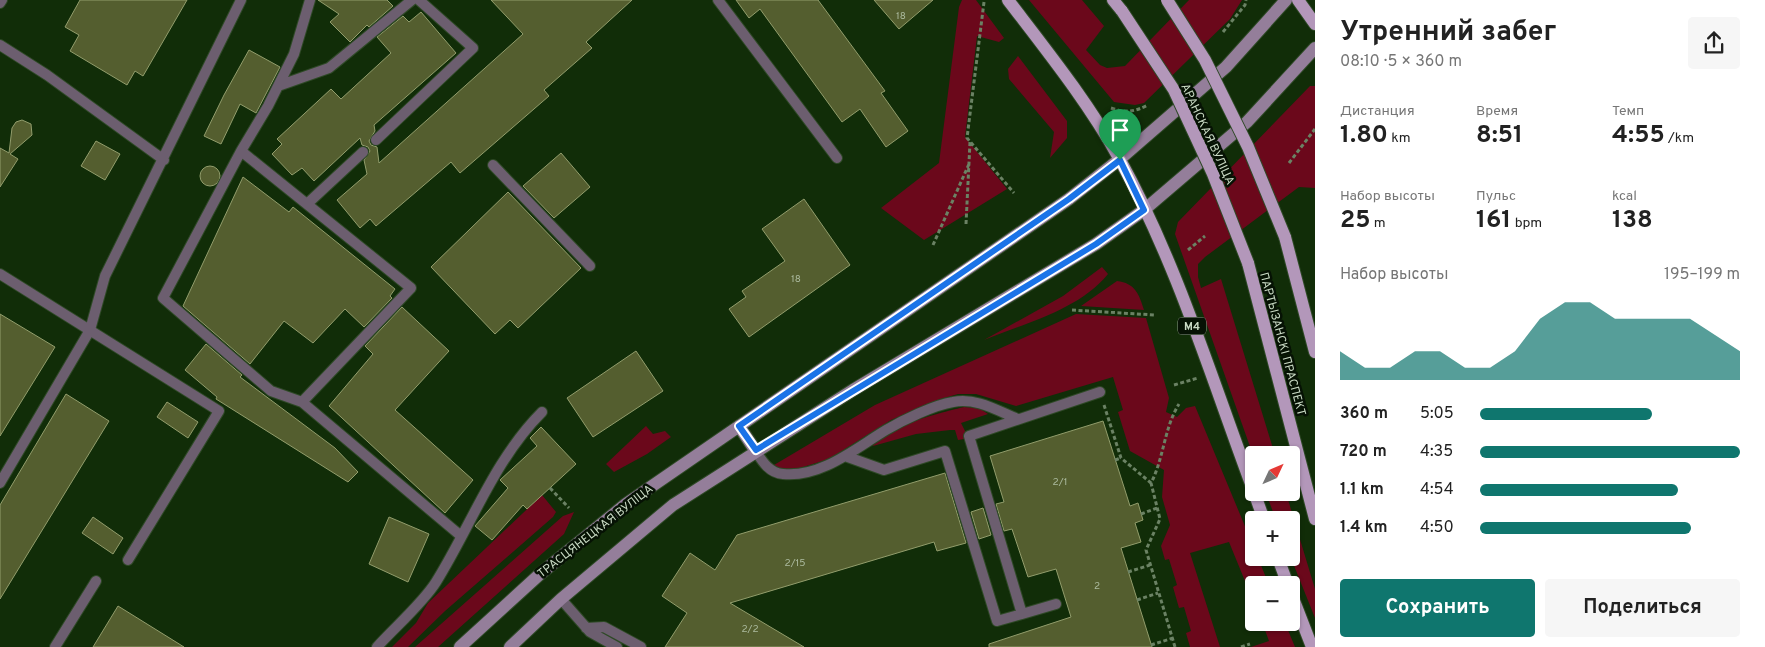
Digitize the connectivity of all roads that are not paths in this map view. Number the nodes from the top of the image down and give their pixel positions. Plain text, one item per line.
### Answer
1 (241, 0) edge
2 (310, 0) edge
3 (412, 0) edge
4 (419, 0) edge
5 (718, 0) edge
6 (1008, 0) edge
7 (1113, 0) edge
8 (1167, 0) edge
9 (1286, 0) edge
10 (1298, 0) edge
11 (1315, 24) edge
12 (0, 46) edge
13 (1315, 48) edge
14 (278, 86) junction
15 (376, 140) dead end
16 (241, 151) junction
17 (363, 152) dead end
18 (837, 158) dead end
19 (164, 160) junction
20 (1120, 160) junction
21 (493, 165) dead end
22 (307, 204) junction
23 (1144, 210) junction
24 (1248, 263) joint
25 (590, 266) dead end
26 (0, 274) edge
27 (90, 330) junction
28 (1315, 352) edge
29 (1100, 392) dead end
30 (302, 402) junction
31 (542, 412) dead end
32 (1018, 419) junction
33 (739, 426) junction
34 (756, 450) junction
35 (845, 456) junction
36 (1245, 468) edge
37 (0, 483) edge
38 (1315, 519) edge
39 (461, 536) junction
40 (128, 560) dead end
41 (96, 581) dead end
42 (561, 599) junction
43 (1056, 604) dead end
44 (1022, 614) junction
45 (1300, 616) edge
46 (586, 628) junction
47 (55, 647) edge
48 (377, 647) edge
49 (460, 647) edge
50 (510, 647) edge
51 (617, 647) edge
52 (641, 647) edge
53 (1312, 647) edge

1 - 19 lane
2 - 14 lane
3 - 14 lane
4 - 15 lane
5 - 18 lane
6 - 20 main road
7 - 24 main road, АРАНСКАЯ ВУЛІЦА, bridge
8 - 28 main road, bridge
9 - 20 main road, ТРАСЦЯНЕЦКАЯ ВУЛІЦА
10 - 11 main road
12 - 19 lane
13 - 23 main road
14 - 16 lane
16 - 22 lane
16 - 30 lane
17 - 22 lane
19 - 27 lane
20 - 23 main road, М4
20 - 33 main road, ТРАСЦЯНЕЦКАЯ ВУЛІЦА
21 - 25 lane
22 - 30 lane
23 - 34 main road
23 - 36 main road, М4
24 - 38 main road, ПАРТЫЗАНСКІ ПРАСПЕКТ
26 - 27 lane
27 - 37 lane
27 - 40 lane
29 - 32 lane
30 - 39 lane
31 - 39 lane
32 - 35 lane
32 - 44 lane
33 - 34 main road
33 - 49 main road, ТРАСЦЯНЕЦКАЯ ВУЛІЦА
34 - 35 lane
34 - 42 main road
35 - 44 lane
39 - 48 lane
41 - 47 lane
42 - 46 lane
42 - 50 main road
43 - 44 lane
45 - 53 main road
46 - 51 lane
46 - 52 lane

